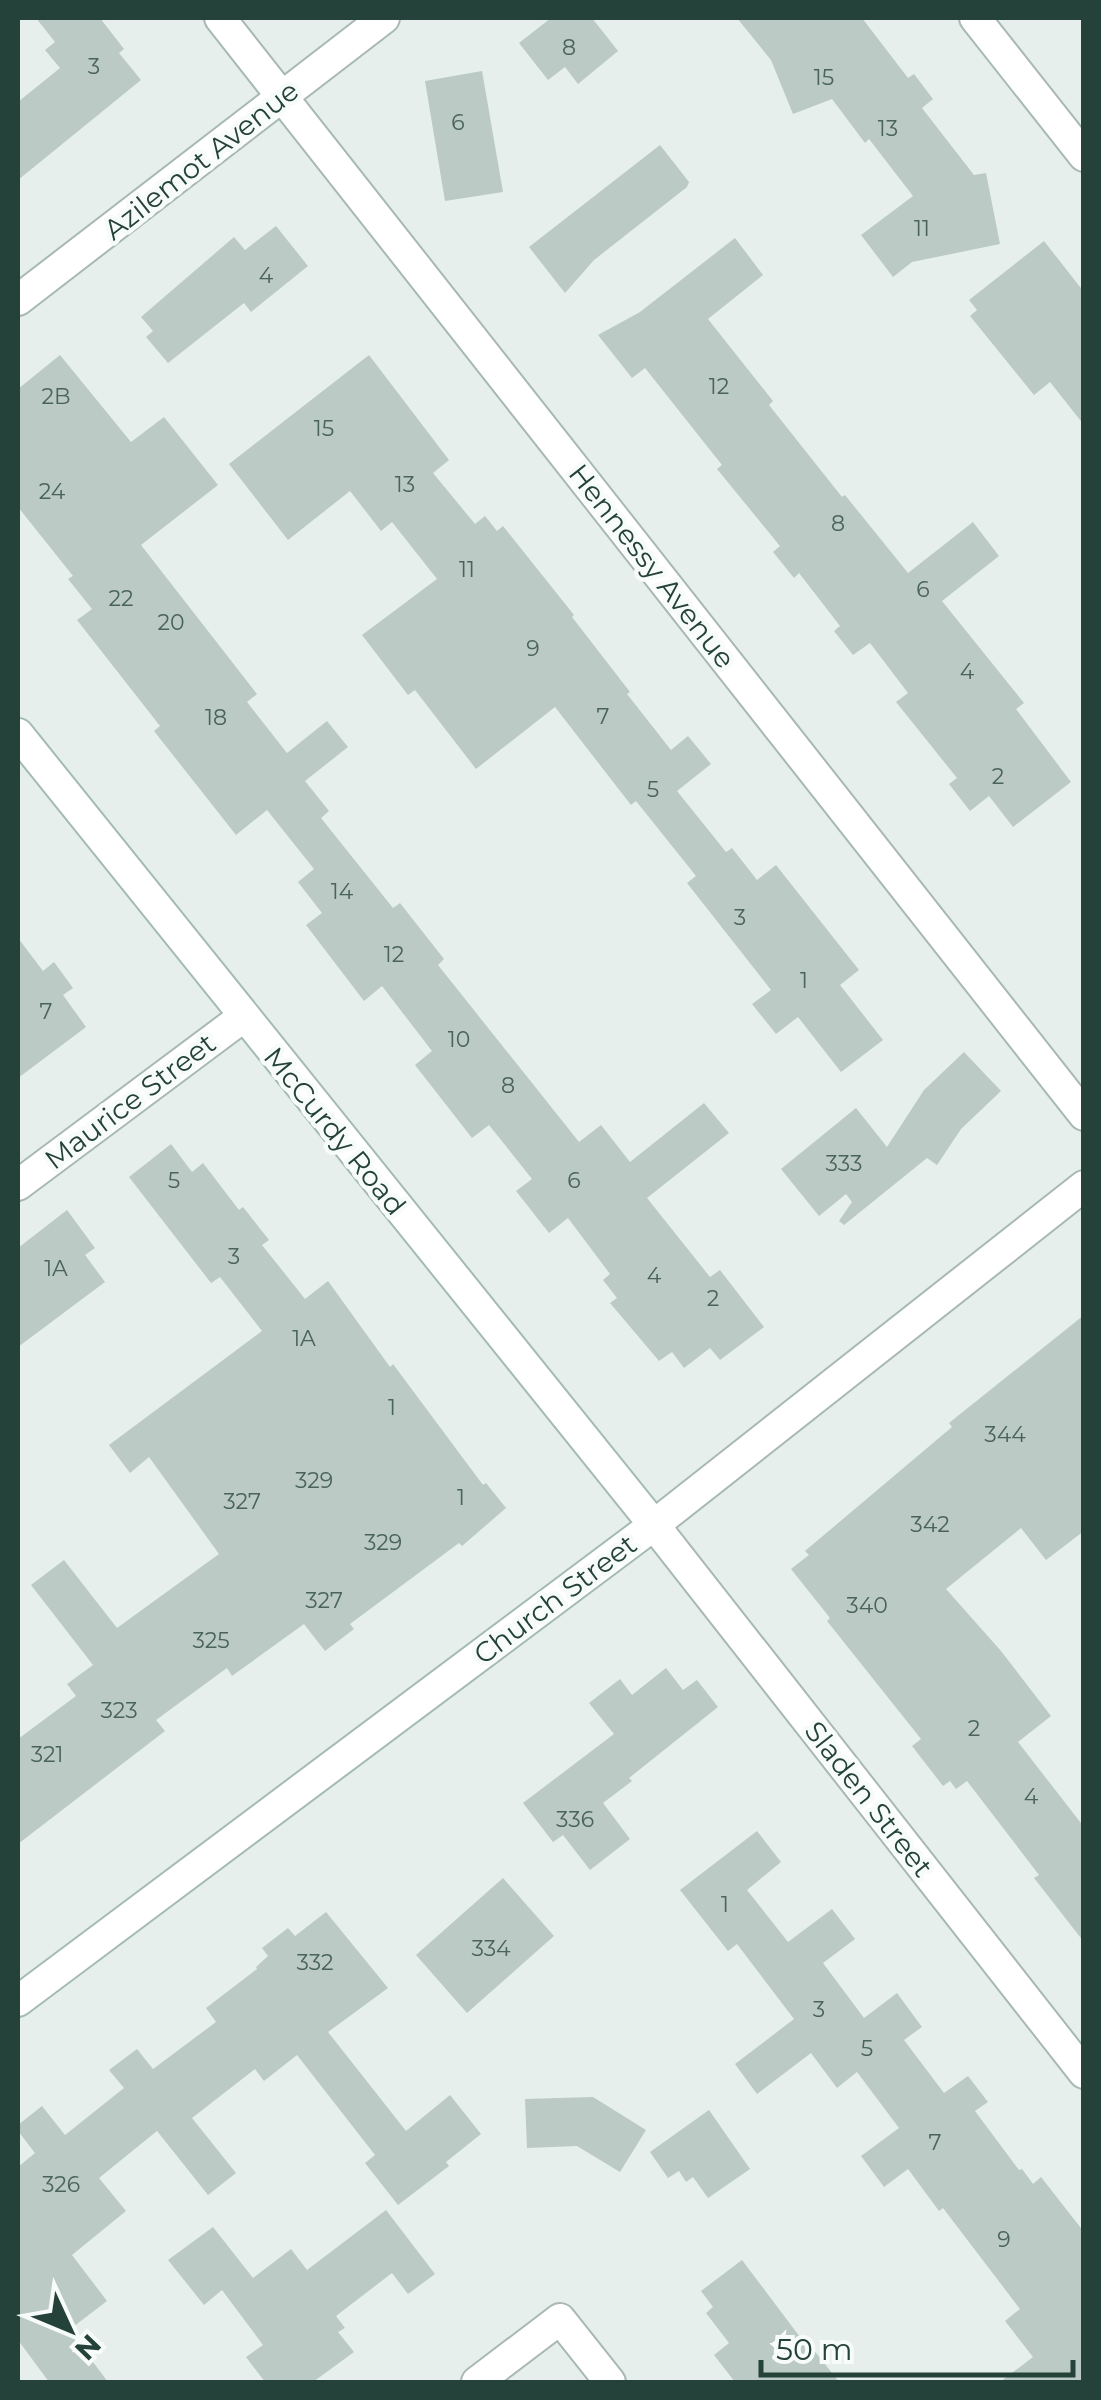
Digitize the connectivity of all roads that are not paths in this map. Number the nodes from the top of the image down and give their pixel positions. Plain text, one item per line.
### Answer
1 (220, 18) edge
2 (384, 18) edge
3 (975, 18) edge
4 (282, 98) junction
5 (1084, 156) edge
6 (18, 300) edge
7 (18, 734) edge
8 (243, 1017) junction
9 (1084, 1115) edge
10 (18, 1185) edge
11 (1084, 1186) edge
12 (654, 1525) junction
13 (18, 2001) edge
14 (1084, 2073) edge
15 (477, 2382) edge
16 (610, 2382) edge

1 - 4 street, Hennessy Avenue
2 - 4 street, Azilemot Avenue
3 - 5 street
4 - 6 street, Azilemot Avenue
4 - 9 street, Hennessy Avenue
7 - 8 street, McCurdy Road
8 - 10 street, Maurice Street
8 - 12 street, McCurdy Road
11 - 12 street, Church Street
12 - 13 street, Church Street
12 - 14 street, Sladen Street
15 - 16 street

